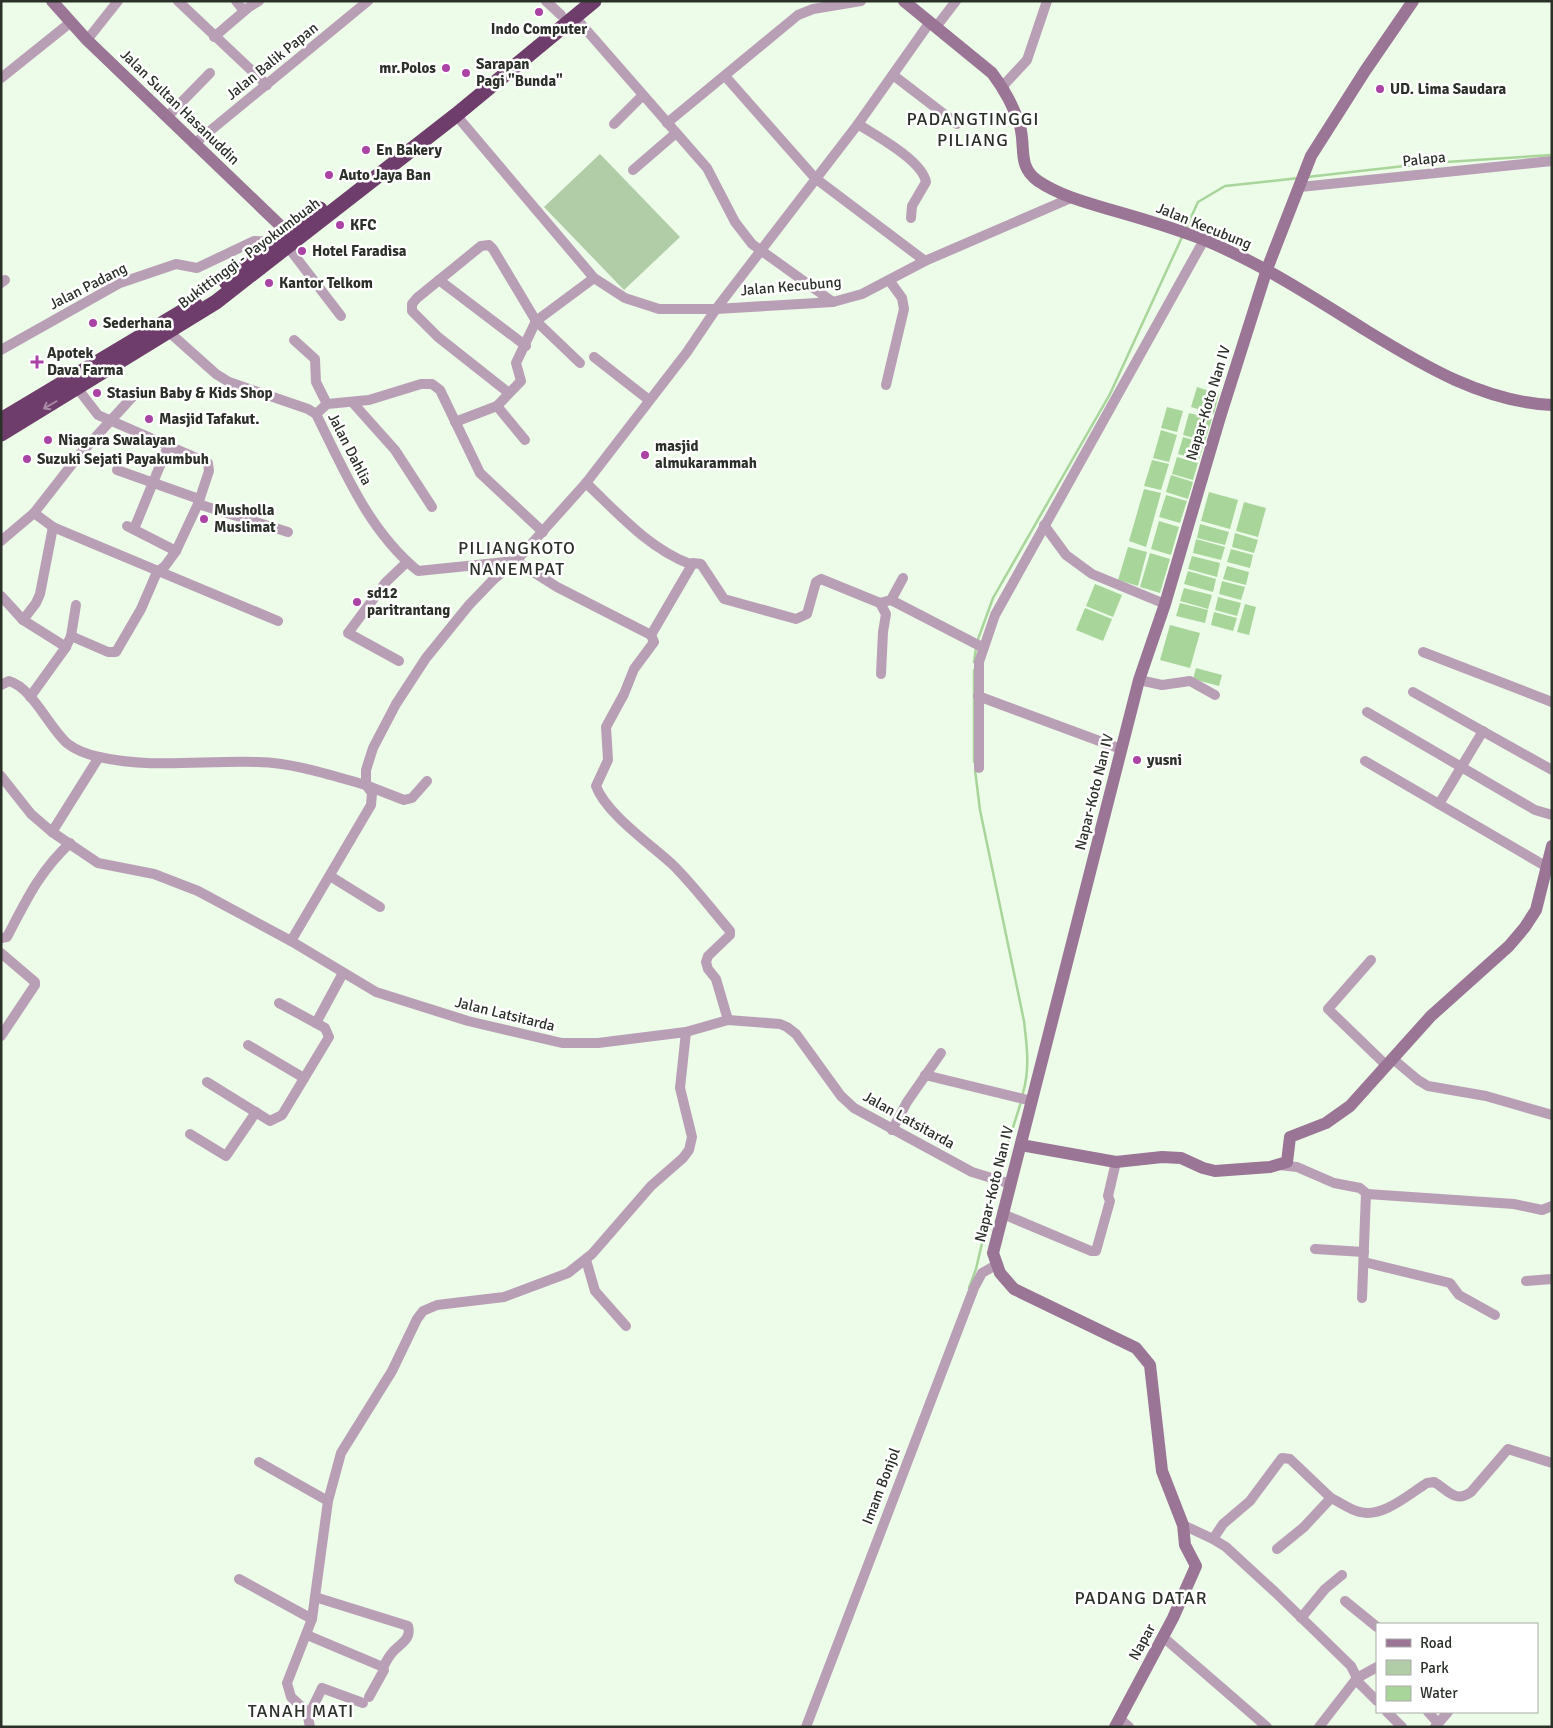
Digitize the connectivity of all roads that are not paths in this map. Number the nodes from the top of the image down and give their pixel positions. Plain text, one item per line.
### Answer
1 (52, 1) edge
2 (118, 1) edge
3 (236, 1) edge
4 (259, 1) edge
5 (368, 1) edge
6 (546, 1) edge
7 (578, 1) edge
8 (594, 1) edge
9 (861, 1) edge
10 (904, 1) edge
11 (956, 1) edge
12 (1047, 1) edge
13 (1413, 1) edge
14 (185, 3) edge
15 (244, 11) junction
16 (568, 16) junction
17 (70, 22) junction
18 (933, 24) junction
19 (214, 36) junction
20 (87, 40) junction
21 (504, 70) junction
22 (210, 73) dead end
23 (893, 75) junction
24 (725, 76) junction
25 (1, 78) edge
26 (267, 85) junction
27 (1002, 87) junction
28 (642, 96) junction
29 (456, 115) junction
30 (167, 117) junction
31 (667, 123) junction
32 (614, 124) dead end
33 (858, 124) junction
34 (957, 124) dead end
35 (676, 133) junction
36 (194, 144) junction
37 (1552, 161) edge
38 (633, 170) dead end
39 (815, 178) junction
40 (1302, 182) junction
41 (1071, 198) junction
42 (911, 218) dead end
43 (1204, 240) junction
44 (284, 241) junction
45 (761, 251) junction
46 (925, 261) junction
47 (1267, 269) junction
48 (594, 278) junction
49 (439, 280) junction
50 (889, 280) junction
51 (833, 302) junction
52 (716, 309) junction
53 (341, 316) dead end
54 (536, 322) junction
55 (169, 332) junction
56 (294, 340) dead end
57 (526, 346) junction
58 (1, 350) edge
59 (594, 358) dead end
60 (580, 363) dead end
61 (886, 385) dead end
62 (78, 389) junction
63 (509, 393) junction
64 (135, 394) dead end
65 (649, 400) junction
66 (353, 403) junction
67 (327, 404) junction
68 (1552, 405) edge
69 (497, 406) junction
70 (316, 414) junction
71 (1, 420) edge
72 (112, 420) junction
73 (455, 422) junction
74 (1, 434) edge
75 (525, 440) dead end
76 (168, 446) junction
77 (117, 470) dead end
78 (152, 483) junction
79 (586, 483) junction
80 (199, 502) junction
81 (432, 507) dead end
82 (34, 513) junction
83 (1044, 525) junction
84 (53, 527) junction
85 (288, 532) dead end
86 (543, 532) junction
87 (1, 542) edge
88 (176, 551) junction
89 (516, 561) junction
90 (407, 562) junction
91 (690, 564) junction
92 (157, 572) junction
93 (903, 578) dead end
94 (1, 596) edge
95 (891, 600) junction
96 (880, 603) junction
97 (1165, 604) junction
98 (76, 605) dead end
99 (23, 620) junction
100 (278, 622) dead end
101 (650, 635) junction
102 (71, 636) junction
103 (978, 645) junction
104 (66, 647) junction
105 (1423, 652) dead end
106 (398, 661) dead end
107 (881, 674) dead end
108 (1139, 680) junction
109 (1, 685) edge
110 (1414, 692) dead end
111 (1214, 695) dead end
112 (978, 696) junction
113 (30, 697) junction
114 (1552, 702) edge
115 (1367, 712) dead end
116 (1483, 731) junction
117 (1121, 749) junction
118 (99, 757) junction
119 (1365, 761) dead end
120 (1460, 767) junction
121 (979, 768) dead end
122 (1552, 770) edge
123 (1, 776) edge
124 (427, 780) dead end
125 (367, 786) junction
126 (1439, 804) junction
127 (1552, 815) edge
128 (52, 832) junction
129 (70, 844) junction
130 (1552, 846) edge
131 (1547, 866) junction
132 (330, 876) junction
133 (380, 907) dead end
134 (1, 938) edge
135 (291, 942) junction
136 (1, 953) edge
137 (1371, 960) dead end
138 (342, 973) junction
139 (279, 1003) dead end
140 (727, 1015) junction
141 (316, 1023) junction
142 (686, 1032) junction
143 (1, 1036) edge
144 (248, 1045) dead end
145 (941, 1053) dead end
146 (1390, 1063) junction
147 (925, 1075) junction
148 (304, 1078) junction
149 (207, 1082) dead end
150 (1032, 1101) junction
151 (256, 1112) junction
152 (1552, 1116) edge
153 (892, 1130) junction
154 (190, 1134) dead end
155 (1021, 1145) junction
156 (1116, 1162) junction
157 (1283, 1164) junction
158 (1011, 1184) junction
159 (1367, 1194) junction
160 (1552, 1206) edge
161 (1003, 1214) junction
162 (1315, 1249) dead end
163 (1364, 1257) junction
164 (586, 1260) junction
165 (996, 1265) junction
166 (1552, 1279) edge
167 (1526, 1281) dead end
168 (1362, 1298) dead end
169 (1495, 1315) dead end
170 (626, 1326) dead end
171 (259, 1462) dead end
172 (1552, 1463) edge
173 (1331, 1498) junction
174 (328, 1502) junction
175 (1183, 1525) junction
176 (1213, 1538) junction
177 (1185, 1545) joint
178 (1277, 1549) dead end
179 (1342, 1575) dead end
180 (239, 1579) dead end
181 (315, 1597) junction
182 (1345, 1601) dead end
183 (1301, 1618) junction
184 (312, 1619) junction
185 (1376, 1626) edge
186 (307, 1635) junction
187 (1163, 1637) junction
188 (383, 1667) junction
189 (1376, 1668) edge
190 (1358, 1678) junction
191 (1376, 1700) edge
192 (1388, 1713) edge
193 (1429, 1713) edge
194 (1447, 1713) edge
195 (309, 1715) junction
196 (1117, 1722) edge
197 (1437, 1725) edge
198 (310, 1727) edge
199 (806, 1727) edge
200 (1129, 1727) edge
201 (1267, 1727) edge
202 (1318, 1727) edge
203 (1402, 1727) edge

1 - 17 street, Jalan Sultan Hasanuddin
2 - 20 street
3 - 15 street
4 - 15 street
5 - 26 street, Jalan Balik Papan
6 - 16 street
7 - 16 highway, Bukittinggi - Payokumbuah
8 - 16 highway, Bukittinggi - Payokumbuah
9 - 24 street
10 - 18 street
11 - 18 street
12 - 27 street
13 - 40 street, Napar-Koto Nan IV
14 - 19 street
15 - 19 street
16 - 21 highway, Bukittinggi - Payokumbuah
16 - 28 street
17 - 20 street, Jalan Sultan Hasanuddin
17 - 25 street
18 - 23 street
18 - 27 street
19 - 26 street
20 - 30 street, Jalan Sultan Hasanuddin
21 - 29 highway, Bukittinggi - Payokumbuah
21 - 44 highway, Bukittinggi - Payokumbuah
22 - 30 street
23 - 33 street
23 - 34 street
24 - 31 street
24 - 39 street
26 - 36 street, Jalan Balik Papan
27 - 41 street
28 - 31 street
28 - 32 street
29 - 44 highway, Bukittinggi - Payokumbuah
29 - 48 street, Jalan Kecubung
30 - 36 street, Jalan Sultan Hasanuddin
31 - 35 street
33 - 39 street
33 - 42 street
35 - 38 street
35 - 45 street
36 - 44 street, Jalan Sultan Hasanuddin
37 - 40 street, Palapa
39 - 45 street
39 - 46 street
40 - 47 street, Napar-Koto Nan IV
41 - 43 street, Jalan Kecubung
41 - 46 street, Jalan Kecubung
43 - 47 street, Jalan Kecubung
43 - 83 street
44 - 53 street
44 - 55 highway, Bukittinggi - Payokumbuah
44 - 58 street, Jalan Padang
44 - 71 highway, Bukittinggi - Payokumbuah
45 - 51 street
45 - 52 street
46 - 50 street, Jalan Kecubung
47 - 68 street, Jalan Kecubung
47 - 97 street, Napar-Koto Nan IV
48 - 52 street, Jalan Kecubung
48 - 54 street
49 - 54 street
49 - 57 street
49 - 63 street
50 - 51 street, Jalan Kecubung
50 - 61 street
51 - 52 street, Jalan Kecubung
52 - 65 street
54 - 57 street
54 - 60 street
55 - 62 highway, Bukittinggi - Payokumbuah
55 - 70 street, Jalan Dahlia
56 - 67 street
57 - 63 street
59 - 65 street
62 - 72 street
62 -> 74 highway, Bukittinggi - Payokumbuah
63 - 69 street
64 - 72 street
65 - 79 street
66 - 67 street
66 - 73 street
66 - 81 street
67 - 70 street
69 - 73 street
69 - 75 street
70 - 90 street, Jalan Dahlia
72 - 76 street
72 - 82 street
73 - 86 street
76 - 78 street
76 - 80 street
77 - 78 street
78 - 80 street
78 - 88 street
79 - 86 street
79 - 91 street
80 - 85 street
80 - 88 street
82 - 84 street
82 - 87 street
83 - 97 street
83 - 103 street
84 - 92 street
84 - 99 street
86 - 89 street
88 - 92 street
89 - 90 street, Jalan Dahlia
89 - 101 street
89 - 125 street
90 - 106 street
91 - 96 street
91 - 101 street
92 - 100 street
92 - 102 street
93 - 95 street
94 - 99 street
95 - 96 street
95 - 103 street
96 - 107 street
97 - 108 street, Napar-Koto Nan IV
98 - 102 street
99 - 104 street
101 - 140 street
102 - 104 street
103 - 112 street
104 - 113 street
105 - 114 street
108 - 111 street
108 - 117 street, Napar-Koto Nan IV
109 - 113 street
110 - 116 street
112 - 117 street
112 - 121 street
113 - 118 street
115 - 120 street
116 - 120 street
116 - 122 street
117 - 150 street, Napar-Koto Nan IV
118 - 125 street
118 - 128 street
119 - 126 street
120 - 126 street
120 - 127 street
123 - 128 street, Jalan Latsitarda
124 - 125 street
125 - 132 street
126 - 131 street
128 - 129 street, Jalan Latsitarda
129 - 134 street
129 - 135 street, Jalan Latsitarda
130 - 131 street
131 - 146 street
132 - 133 street
132 - 135 street
135 - 138 street, Jalan Latsitarda
136 - 143 street
137 - 146 street
138 - 141 street
138 - 142 street, Jalan Latsitarda
139 - 141 street
140 - 142 street, Jalan Latsitarda
140 - 153 street, Jalan Latsitarda
141 - 148 street
142 - 164 street
144 - 148 street
145 - 147 street
146 - 152 street
146 - 157 street
147 - 150 street
147 - 153 street
148 - 151 street
149 - 151 street
150 - 155 street, Napar-Koto Nan IV
151 - 154 street
153 - 158 street, Jalan Latsitarda
155 - 156 street
155 - 158 street, Napar-Koto Nan IV
156 - 157 street
156 - 161 street
157 - 159 street
158 - 161 street, Napar-Koto Nan IV
159 - 160 street
159 - 163 street
161 - 165 street, Napar-Koto Nan IV
162 - 163 street
163 - 168 street
163 - 169 street
164 - 170 street
164 - 174 street
165 - 175 street, Napar-Koto Nan IV
165 - 199 street, Imam Bonjol
166 - 167 street
171 - 174 street
172 - 173 street
173 - 176 street
173 - 178 street
174 - 181 street
175 - 176 street
175 - 177 street, Napar-Koto Nan IV
176 - 183 street
177 - 187 street, Napar
179 - 183 street
180 - 184 street
181 - 184 street
181 - 188 street
182 - 185 street
183 - 190 street
184 - 186 street
186 - 188 street
186 - 195 street
187 - 196 street, Napar
187 - 201 street
188 - 195 street
189 - 190 street
190 - 191 street
190 - 202 street
192 - 203 street
193 - 197 street
194 - 197 street
195 - 198 street
196 - 200 street

